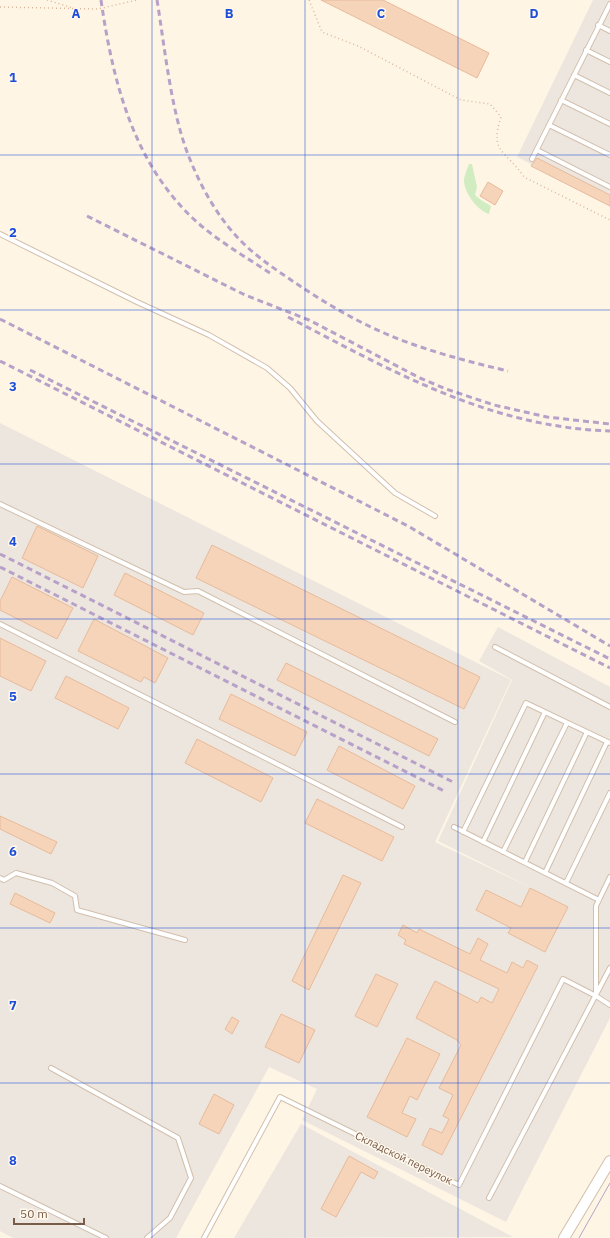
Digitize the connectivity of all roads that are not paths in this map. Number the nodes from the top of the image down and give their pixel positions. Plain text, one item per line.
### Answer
1 (610, 4) edge
2 (598, 25) junction
3 (610, 31) edge
4 (586, 50) junction
5 (610, 62) edge
6 (574, 76) junction
7 (610, 93) edge
8 (562, 100) junction
9 (610, 124) edge
10 (549, 125) junction
11 (537, 150) junction
12 (610, 156) edge
13 (532, 159) dead end
14 (610, 187) edge
15 (0, 234) edge
16 (0, 504) edge
17 (435, 516) dead end
18 (0, 624) edge
19 (495, 647) dead end
20 (610, 707) edge
21 (545, 712) junction
22 (455, 722) dead end
23 (567, 723) junction
24 (587, 732) junction
25 (609, 743) edge
26 (610, 793) edge
27 (402, 827) dead end
28 (454, 827) dead end
29 (464, 832) junction
30 (483, 842) junction
31 (503, 852) junction
32 (525, 862) junction
33 (545, 873) junction
34 (610, 877) edge
35 (0, 878) edge
36 (566, 883) junction
37 (599, 900) junction
38 (185, 940) dead end
39 (610, 968) edge
40 (596, 996) junction
41 (610, 1005) edge
42 (51, 1068) dead end
43 (610, 1161) edge
44 (0, 1186) edge
45 (489, 1198) dead end
46 (106, 1238) edge
47 (147, 1238) edge
48 (204, 1238) edge
49 (564, 1238) edge

1 - 2 lane
2 - 3 lane
2 - 4 lane
4 - 5 lane
4 - 6 lane
6 - 7 lane
6 - 8 lane
8 - 9 lane
8 - 10 lane
10 - 11 lane
10 - 12 lane
11 - 13 lane
11 - 14 lane
15 - 17 lane
16 - 22 lane
18 - 27 lane
19 - 20 lane
21 - 23 lane
21 - 29 lane
21 - 30 lane
23 - 24 lane
23 - 31 lane
24 - 25 lane
24 - 32 lane
25 - 33 lane
26 - 36 lane
28 - 29 lane
29 - 30 lane
30 - 31 lane
31 - 32 lane
32 - 33 lane
33 - 36 lane
34 - 37 lane
35 - 38 lane
36 - 37 lane
37 - 40 lane
39 - 40 lane
40 - 41 lane, Складской переулок
40 - 45 lane
40 - 48 lane, Складской переулок
42 - 47 lane
43 - 49 street
44 - 46 lane

